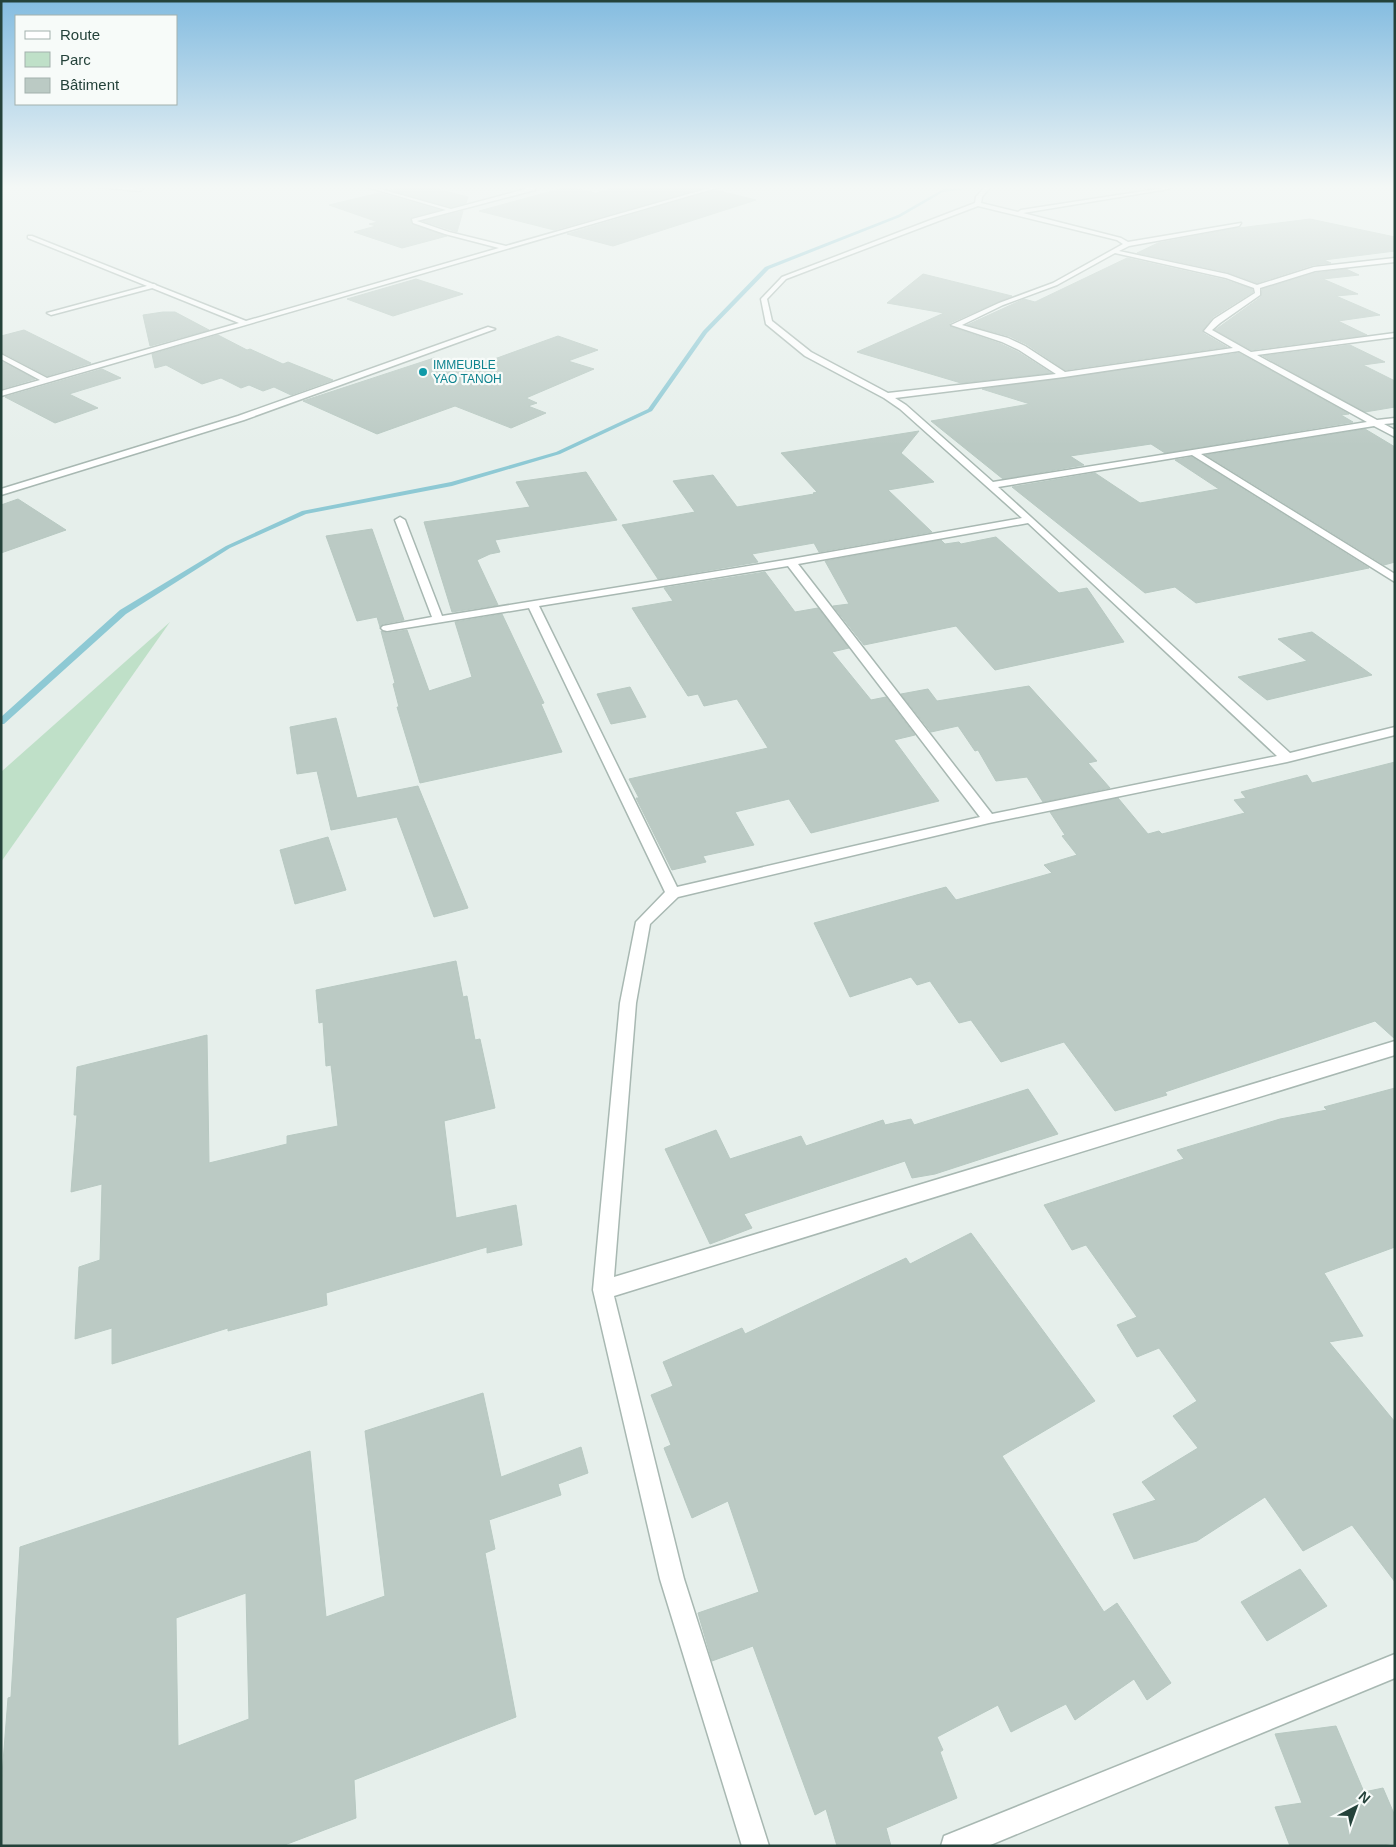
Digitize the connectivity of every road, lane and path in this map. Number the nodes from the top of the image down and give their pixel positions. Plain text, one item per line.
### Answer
1 (122, 273) edge
2 (420, 273) edge
3 (797, 273) edge
4 (1074, 273) edge
5 (1214, 273) edge
6 (1301, 273) edge
7 (154, 286) junction
8 (1257, 288) junction
9 (52, 313) dead end
10 (246, 323) junction
11 (491, 329) dead end
12 (1395, 335) edge
13 (1240, 350) junction
14 (1249, 354) junction
15 (1, 356) edge
16 (1064, 374) junction
17 (47, 381) junction
18 (1, 394) edge
19 (887, 396) junction
20 (1395, 420) edge
21 (1375, 424) junction
22 (1395, 434) edge
23 (1194, 453) junction
24 (991, 485) junction
25 (1, 492) edge
26 (400, 520) dead end
27 (1030, 520) junction
28 (791, 562) junction
29 (1395, 579) edge
30 (532, 603) junction
31 (438, 620) junction
32 (386, 628) dead end
33 (1395, 732) edge
34 (1288, 758) junction
35 (989, 819) junction
36 (673, 893) junction
37 (1395, 1048) edge
38 (603, 1290) junction
39 (1395, 1666) edge
40 (756, 1846) edge
41 (954, 1846) edge

1 - 7 street
2 - 10 street
3 - 19 street
4 - 16 street
5 - 8 street
6 - 8 street
7 - 9 street
7 - 10 street
8 - 13 street
10 - 17 street
11 - 25 street
12 - 14 street
13 - 14 street
13 - 16 street
14 - 21 street
15 - 17 street
16 - 19 street
17 - 18 street
19 - 24 street
20 - 21 street
21 - 22 street
21 - 23 street
23 - 24 street
23 - 29 street
24 - 27 street
26 - 31 street
27 - 28 street
27 - 34 street
28 - 30 street
28 - 35 street
30 - 31 street
30 - 36 street
31 - 32 street
33 - 34 street
34 - 35 street
35 - 36 street
36 - 38 street
37 - 38 street
38 - 40 street
39 - 41 street

